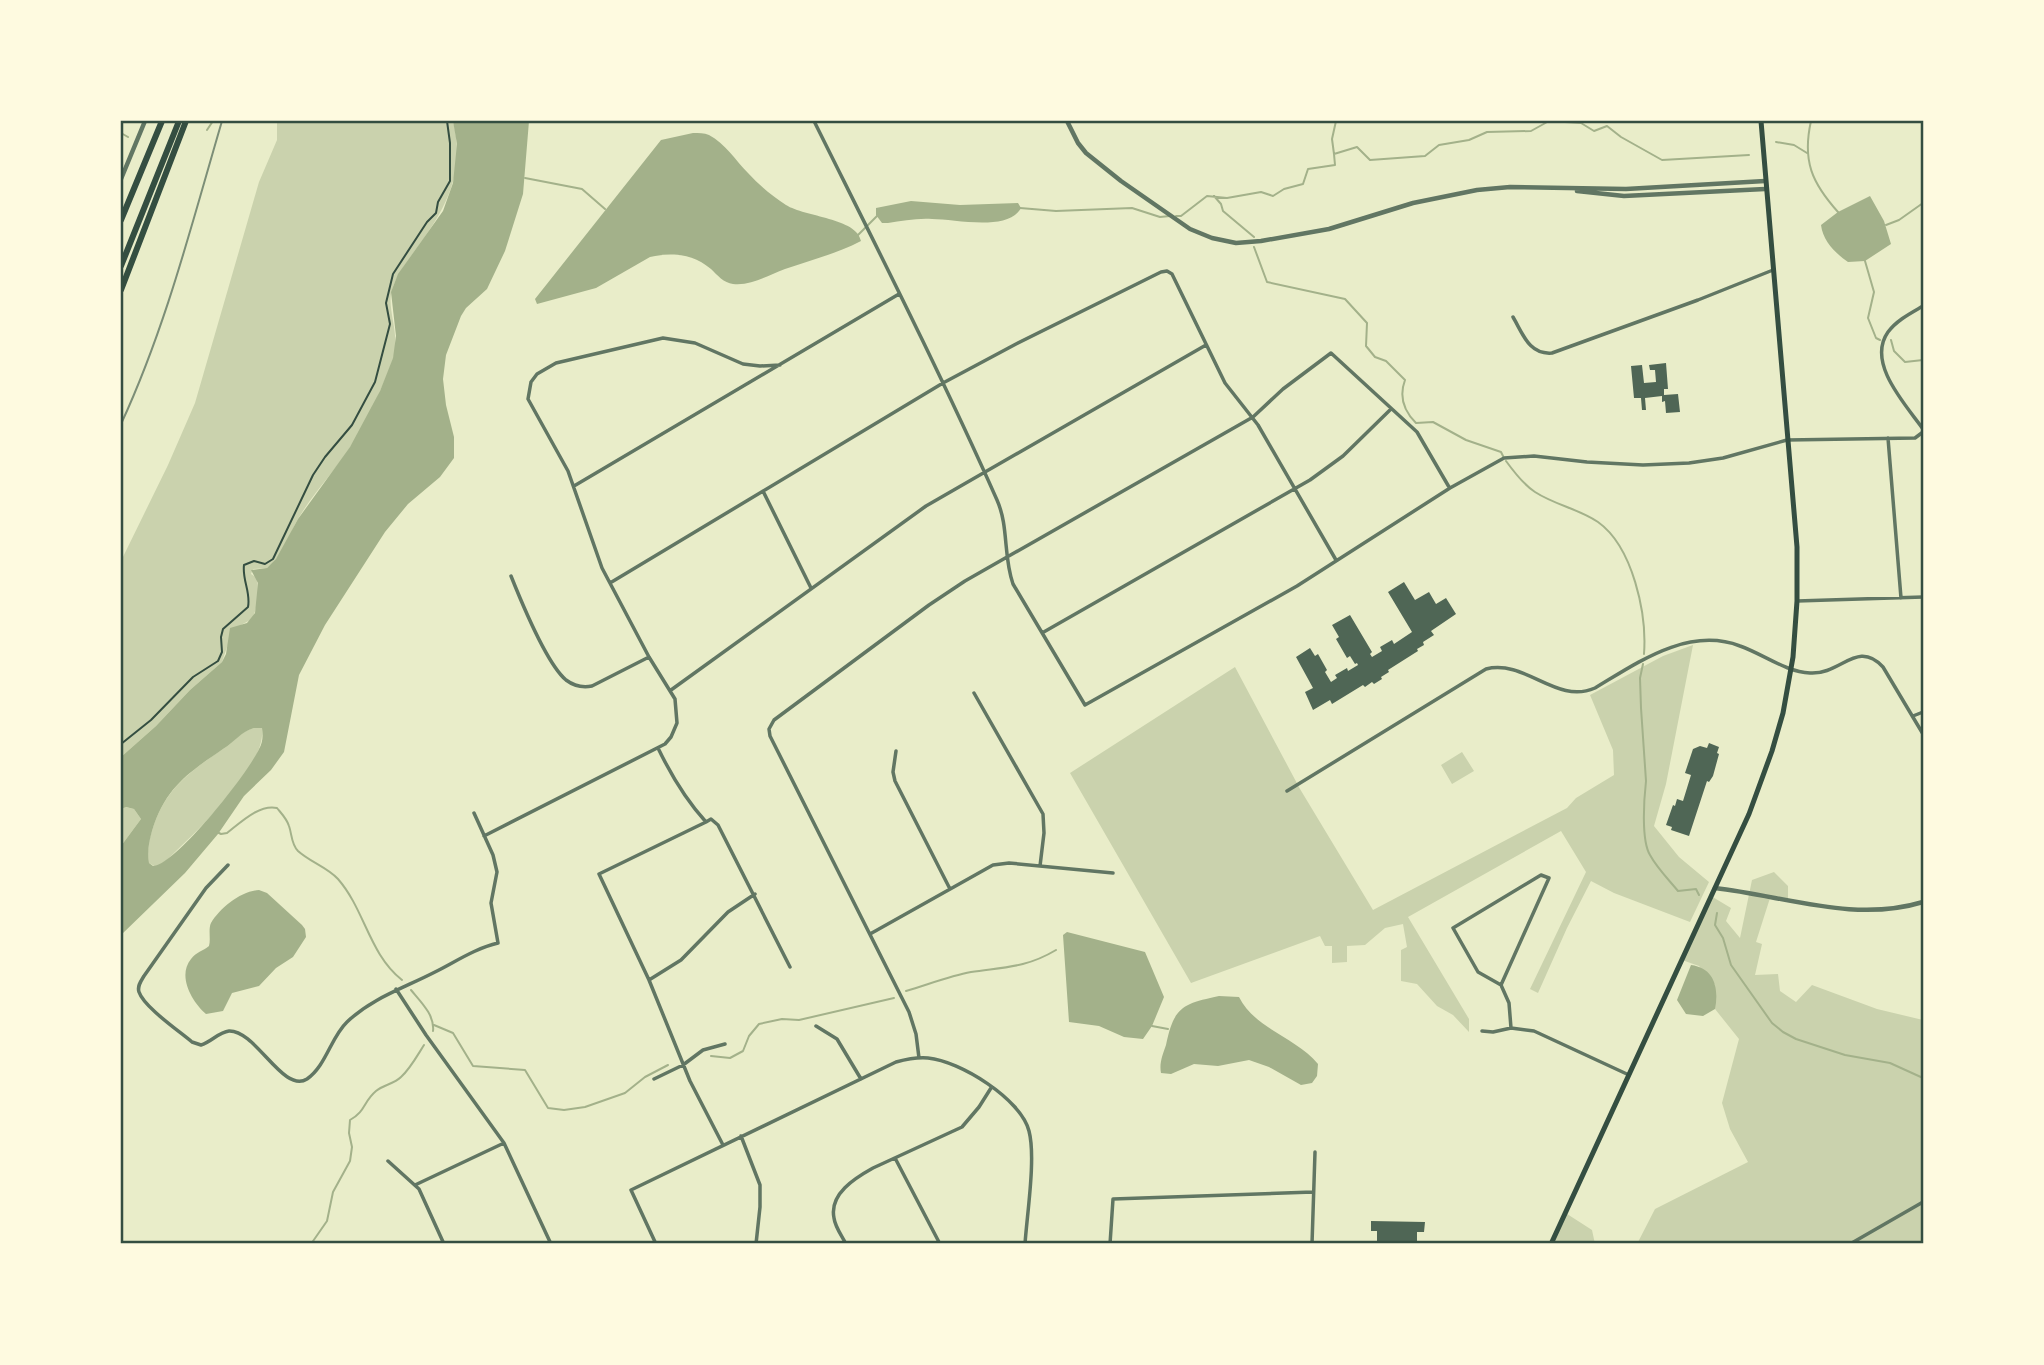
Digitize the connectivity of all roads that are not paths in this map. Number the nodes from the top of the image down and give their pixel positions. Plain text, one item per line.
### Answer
1 (145, 121) edge
2 (162, 121) edge
3 (179, 121) edge
4 (186, 121) edge
5 (814, 121) edge
6 (1066, 121) edge
7 (1761, 121) edge
8 (121, 179) edge
9 (1765, 181) junction
10 (1569, 189) junction
11 (1765, 189) junction
12 (121, 220) edge
13 (121, 266) edge
14 (1773, 270) junction
15 (121, 290) edge
16 (899, 294) junction
17 (1923, 306) edge
18 (1513, 317) dead end
19 (1206, 345) junction
20 (780, 366) junction
21 (943, 383) junction
22 (1391, 409) junction
23 (1252, 417) junction
24 (1923, 431) edge
25 (1888, 438) junction
26 (1787, 440) junction
27 (983, 473) junction
28 (573, 486) junction
29 (1296, 488) junction
30 (1450, 488) junction
31 (763, 491) junction
32 (1006, 558) junction
33 (1336, 560) junction
34 (511, 576) dead end
35 (610, 583) junction
36 (811, 588) junction
37 (1923, 597) edge
38 (1900, 598) junction
39 (1797, 601) junction
40 (1042, 633) junction
41 (649, 657) junction
42 (1791, 669) junction
43 (671, 690) junction
44 (974, 693) dead end
45 (1923, 712) edge
46 (1913, 716) junction
47 (1923, 734) edge
48 (658, 748) junction
49 (895, 751) dead end
50 (1287, 791) dead end
51 (474, 813) dead end
52 (706, 822) junction
53 (484, 836) junction
54 (228, 865) dead end
55 (1040, 866) junction
56 (1112, 873) dead end
57 (1715, 888) junction
58 (950, 889) junction
59 (755, 894) junction
60 (1923, 902) edge
61 (870, 934) junction
62 (790, 967) dead end
63 (649, 980) junction
64 (1502, 985) junction
65 (396, 989) junction
66 (816, 1026) dead end
67 (1511, 1028) junction
68 (1482, 1031) dead end
69 (725, 1044) dead end
70 (919, 1058) junction
71 (683, 1065) junction
72 (1629, 1075) junction
73 (654, 1079) dead end
74 (861, 1079) junction
75 (991, 1088) junction
76 (741, 1136) junction
77 (505, 1143) junction
78 (723, 1145) junction
79 (1314, 1152) dead end
80 (895, 1158) junction
81 (388, 1161) dead end
82 (415, 1185) junction
83 (1313, 1192) junction
84 (1923, 1202) edge
85 (444, 1244) edge
86 (551, 1244) edge
87 (656, 1244) edge
88 (756, 1244) edge
89 (846, 1244) edge
90 (940, 1244) edge
91 (1025, 1244) edge
92 (1110, 1244) edge
93 (1312, 1244) edge
94 (1551, 1244) edge
95 (1850, 1244) edge

1 - 8 street
2 - 12 highway
3 - 13 highway
4 - 15 highway
5 - 16 street
6 - 10 street
7 - 9 main road
9 - 10 street
9 - 11 main road
10 - 11 street
11 - 14 main road
14 - 18 street
14 - 26 main road
16 - 20 street
16 - 21 street
17 - 24 street
19 - 21 street
19 - 23 street
19 - 27 street
20 - 28 street
20 - 28 street
21 - 27 street
21 - 31 street
22 - 23 street
22 - 29 street
22 - 30 street
23 - 29 street
23 - 32 street
24 - 25 street
25 - 26 street
25 - 38 street
26 - 30 street
26 - 39 main road
27 - 32 street
27 - 36 street
28 - 35 street
29 - 33 street
29 - 40 street
30 - 33 street
31 - 35 street
31 - 36 street
32 - 40 street
32 - 61 street
33 - 40 street
34 - 41 street
35 - 41 street
36 - 43 street
37 - 38 street
38 - 39 street
39 - 42 main road
41 - 43 street
42 - 46 street
42 - 50 street
42 - 57 main road
43 - 48 street
44 - 55 street
45 - 46 street
46 - 47 street
48 - 52 street
48 - 53 street
49 - 58 street
51 - 53 street
52 - 59 street
52 - 63 street
53 - 65 street
54 - 65 street
55 - 56 street
55 - 58 street
57 - 60 street
57 - 72 main road
58 - 61 street
59 - 62 street
59 - 63 street
61 - 70 street
63 - 71 street
64 - 64 street
64 - 67 street
65 - 77 street
66 - 74 street
67 - 68 street
67 - 72 street
69 - 71 street
70 - 74 street
70 - 75 street
71 - 73 street
71 - 78 street
72 - 94 main road
74 - 76 street
75 - 80 street
75 - 91 street
76 - 78 street
76 - 88 street
77 - 82 street
77 - 86 street
78 - 87 street
79 - 83 street
80 - 89 street
80 - 90 street
81 - 82 street
82 - 85 street
83 - 92 street
83 - 93 street
84 - 95 street

